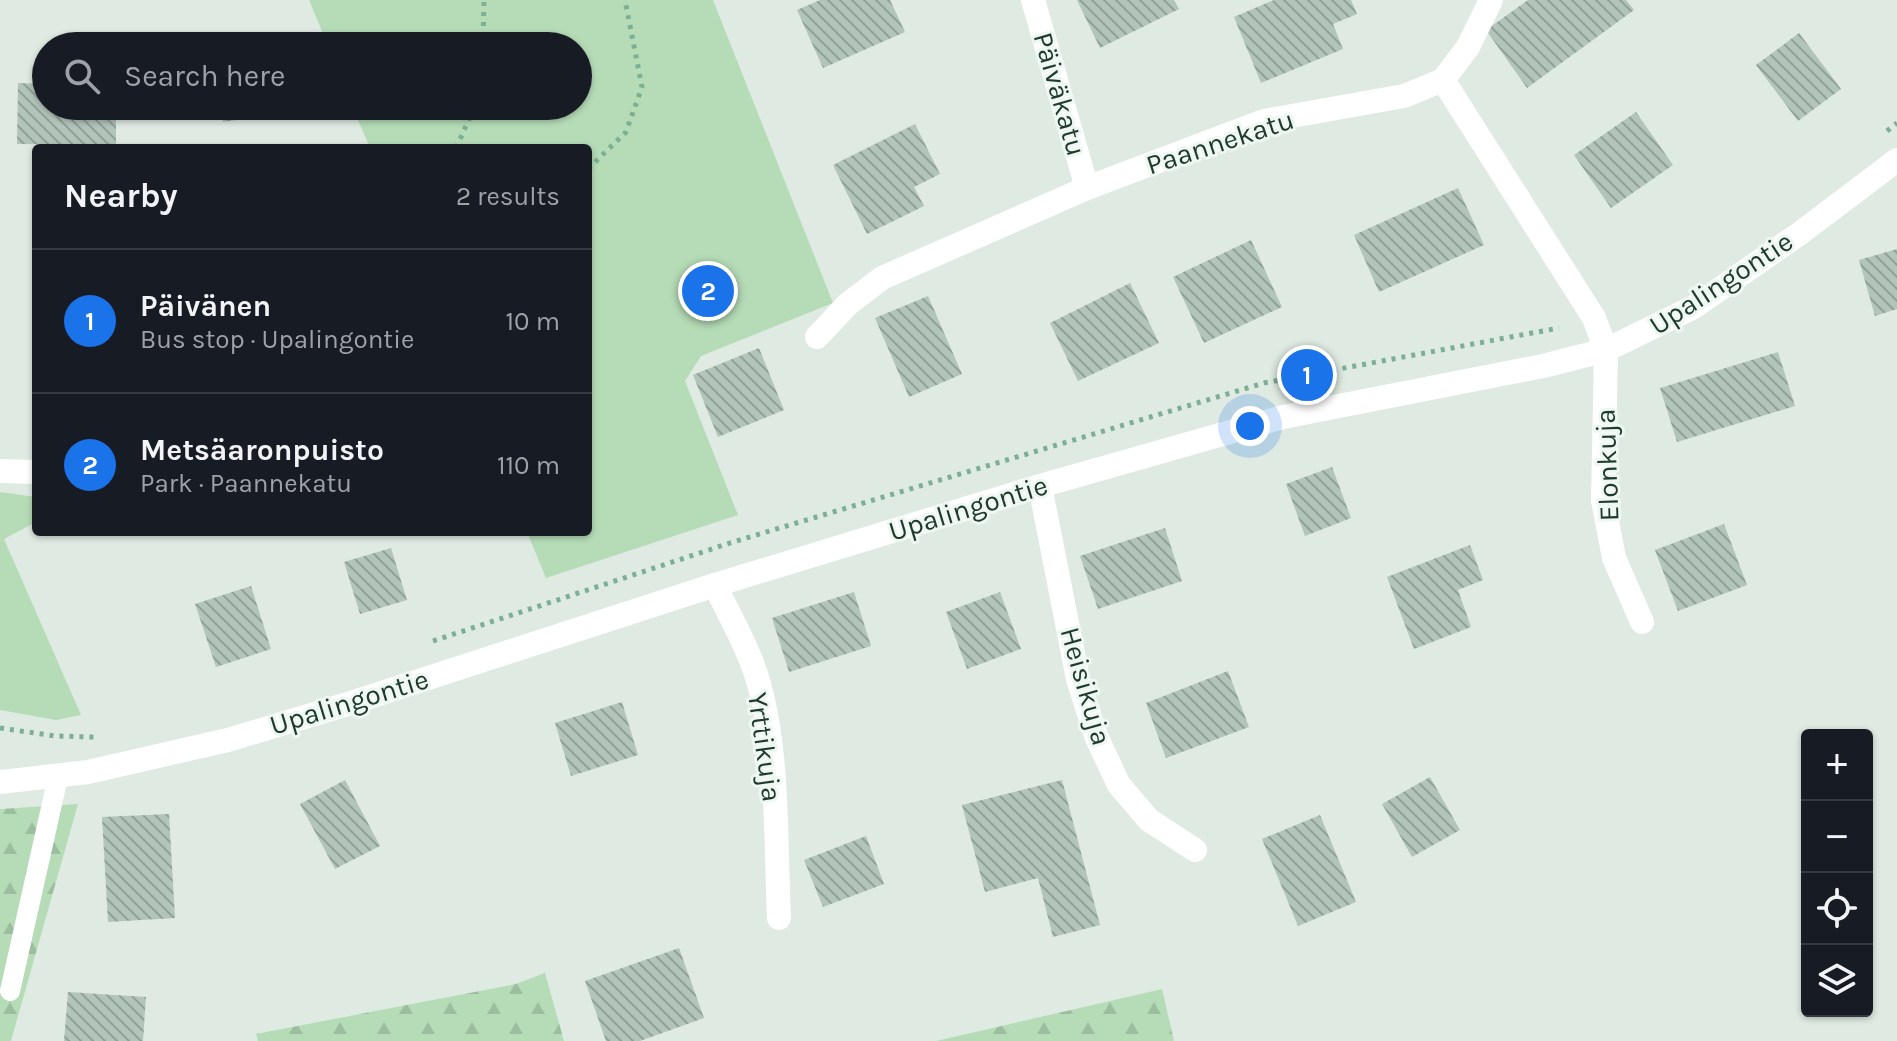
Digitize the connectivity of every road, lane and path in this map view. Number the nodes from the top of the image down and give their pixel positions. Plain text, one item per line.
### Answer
1 (484, 0) edge
2 (625, 0) edge
3 (1033, 0) edge
4 (1491, 0) edge
5 (483, 32) edge
6 (1443, 80) junction
7 (469, 120) edge
8 (458, 144) edge
9 (1897, 160) edge
10 (592, 165) edge
11 (1087, 188) junction
12 (817, 337) dead end
13 (1606, 350) junction
14 (0, 471) edge
15 (32, 472) edge
16 (1040, 486) junction
17 (715, 585) junction
18 (1642, 622) dead end
19 (58, 777) junction
20 (0, 782) edge
21 (1195, 850) dead end
22 (779, 918) dead end
23 (10, 991) dead end

1 - 5 path
2 - 10 path
3 - 11 street, Päiväkatu
4 - 6 street
6 - 11 street, Paannekatu
6 - 13 street
7 - 8 path
9 - 13 street, Upalingontie
11 - 12 street, Paannekatu
13 - 16 street, Upalingontie
13 - 18 street, Elonkuja
14 - 15 street
16 - 17 street, Upalingontie
16 - 21 street, Heisikuja
17 - 19 street, Upalingontie
17 - 22 street, Yrttikuja
19 - 20 street, Upalingontie
19 - 23 lane

